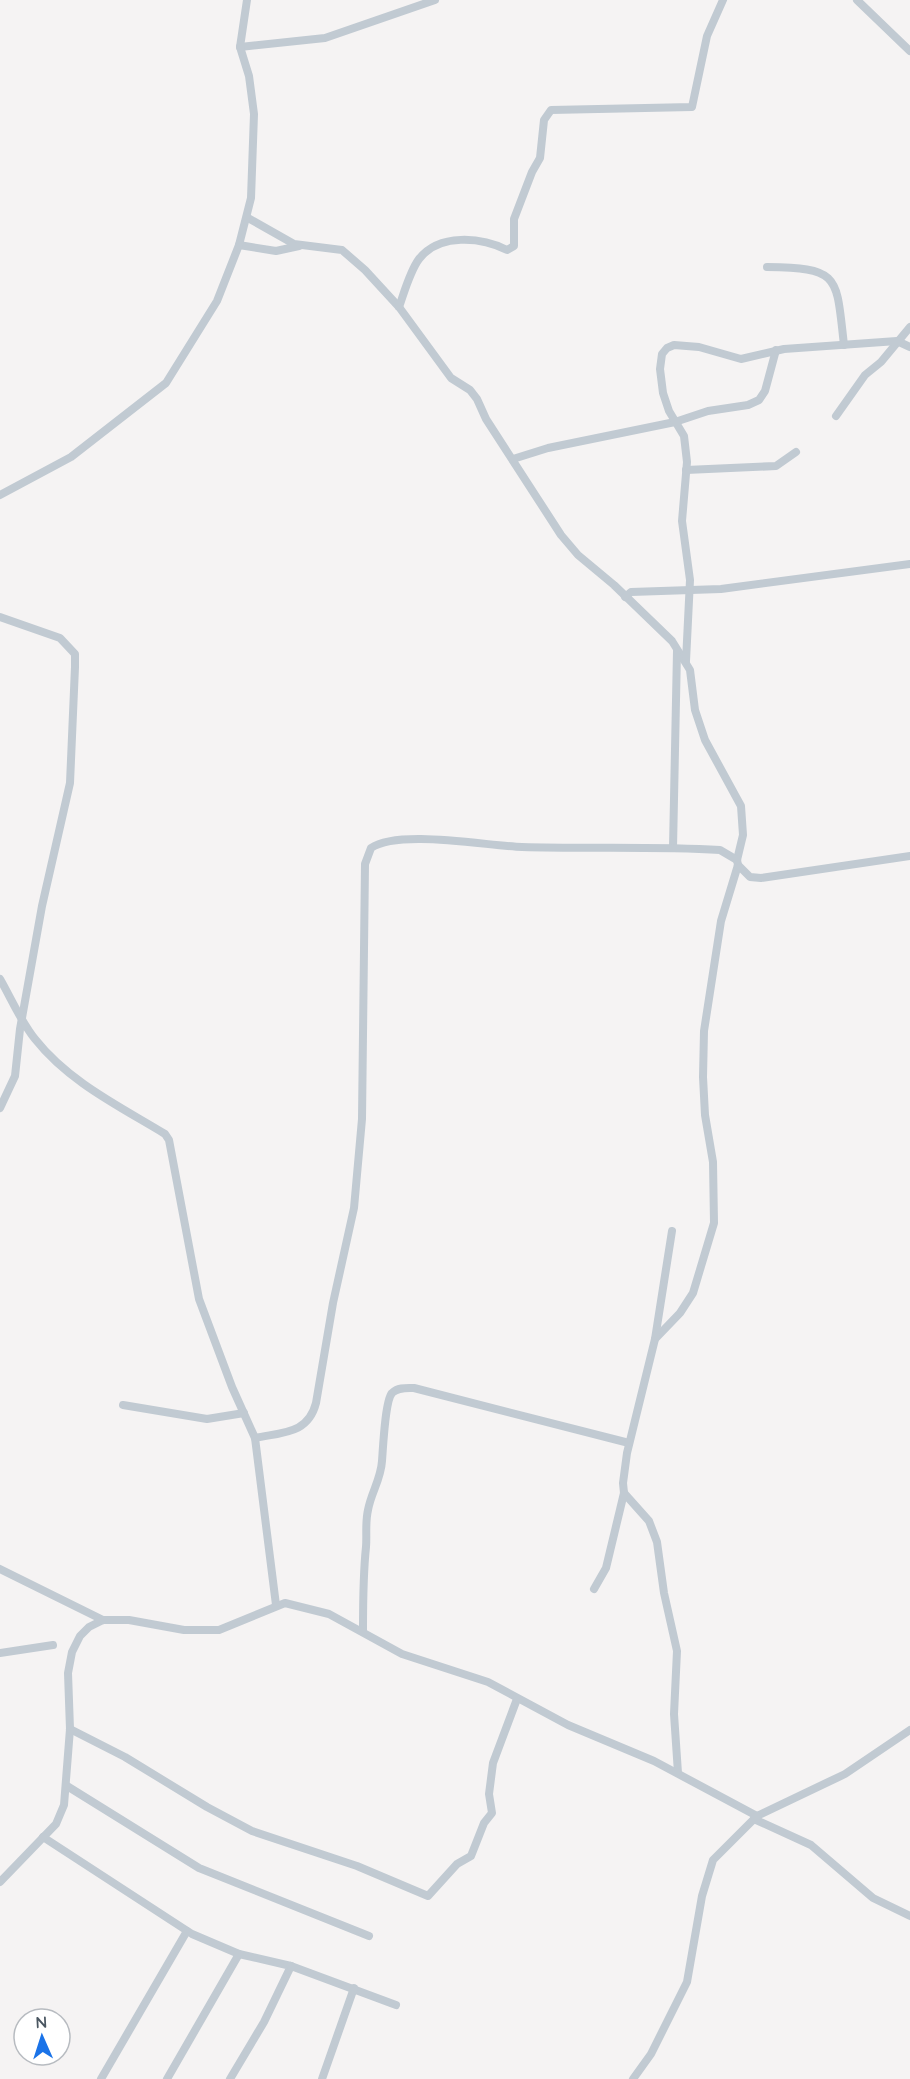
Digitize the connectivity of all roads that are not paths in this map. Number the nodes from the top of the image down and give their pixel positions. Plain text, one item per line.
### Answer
1 (247, 0) edge
2 (435, 0) edge
3 (723, 0) edge
4 (856, 0) edge
5 (240, 47) junction
6 (910, 51) edge
7 (248, 218) junction
8 (239, 245) junction
9 (300, 245) junction
10 (767, 267) dead end
11 (399, 307) junction
12 (910, 327) edge
13 (897, 341) junction
14 (844, 345) junction
15 (910, 347) edge
16 (776, 350) junction
17 (836, 416) dead end
18 (675, 422) junction
19 (796, 452) dead end
20 (513, 459) junction
21 (686, 470) junction
22 (0, 495) edge
23 (910, 564) edge
24 (689, 590) junction
25 (625, 597) junction
26 (0, 616) edge
27 (677, 651) junction
28 (686, 661) junction
29 (673, 848) junction
30 (910, 856) edge
31 (738, 862) junction
32 (0, 979) edge
33 (24, 1019) junction
34 (0, 1108) edge
35 (672, 1231) dead end
36 (655, 1339) junction
37 (123, 1405) dead end
38 (244, 1413) junction
39 (255, 1438) junction
40 (629, 1443) junction
41 (624, 1493) junction
42 (0, 1569) edge
43 (594, 1588) dead end
44 (276, 1605) junction
45 (104, 1620) junction
46 (363, 1630) junction
47 (53, 1645) dead end
48 (0, 1653) edge
49 (517, 1699) junction
50 (70, 1729) junction
51 (910, 1730) edge
52 (678, 1773) junction
53 (67, 1786) junction
54 (756, 1817) junction
55 (43, 1837) junction
56 (0, 1882) edge
57 (910, 1917) edge
58 (188, 1931) junction
59 (369, 1936) dead end
60 (239, 1954) junction
61 (291, 1966) junction
62 (354, 1988) junction
63 (396, 2005) dead end
64 (101, 2079) edge
65 (167, 2079) edge
66 (230, 2079) edge
67 (322, 2079) edge
68 (633, 2079) edge

1 - 5 street
2 - 5 street
3 - 11 street
4 - 6 street
5 - 7 street
7 - 8 street
7 - 9 street
8 - 9 street
8 - 22 street
9 - 11 street
10 - 14 street
11 - 20 street
12 - 13 street
13 - 14 street
13 - 15 street
13 - 17 street
14 - 16 street
16 - 18 street
16 - 18 street
18 - 20 street
18 - 21 street
19 - 21 street
20 - 25 street
21 - 24 street
23 - 24 street
24 - 25 street
24 - 28 street
25 - 27 street
26 - 33 street
27 - 28 street
27 - 29 street
28 - 31 street
29 - 31 street
29 - 39 street
30 - 31 street
31 - 36 street
32 - 33 street
33 - 34 street
33 - 38 street
35 - 36 street
36 - 40 street
37 - 38 street
38 - 39 street
39 - 44 street
40 - 41 street
40 - 46 street
41 - 43 street
41 - 52 street
42 - 45 street
44 - 45 street
44 - 46 street
45 - 50 street
46 - 49 street
47 - 48 street
49 - 50 street
49 - 52 street
50 - 53 street
51 - 54 street
52 - 54 street
53 - 55 street
53 - 59 street
54 - 57 street
54 - 68 street
55 - 56 street
55 - 58 street
58 - 60 street
58 - 64 street
60 - 61 street
60 - 65 street
61 - 62 street
61 - 66 street
62 - 63 street
62 - 67 street

